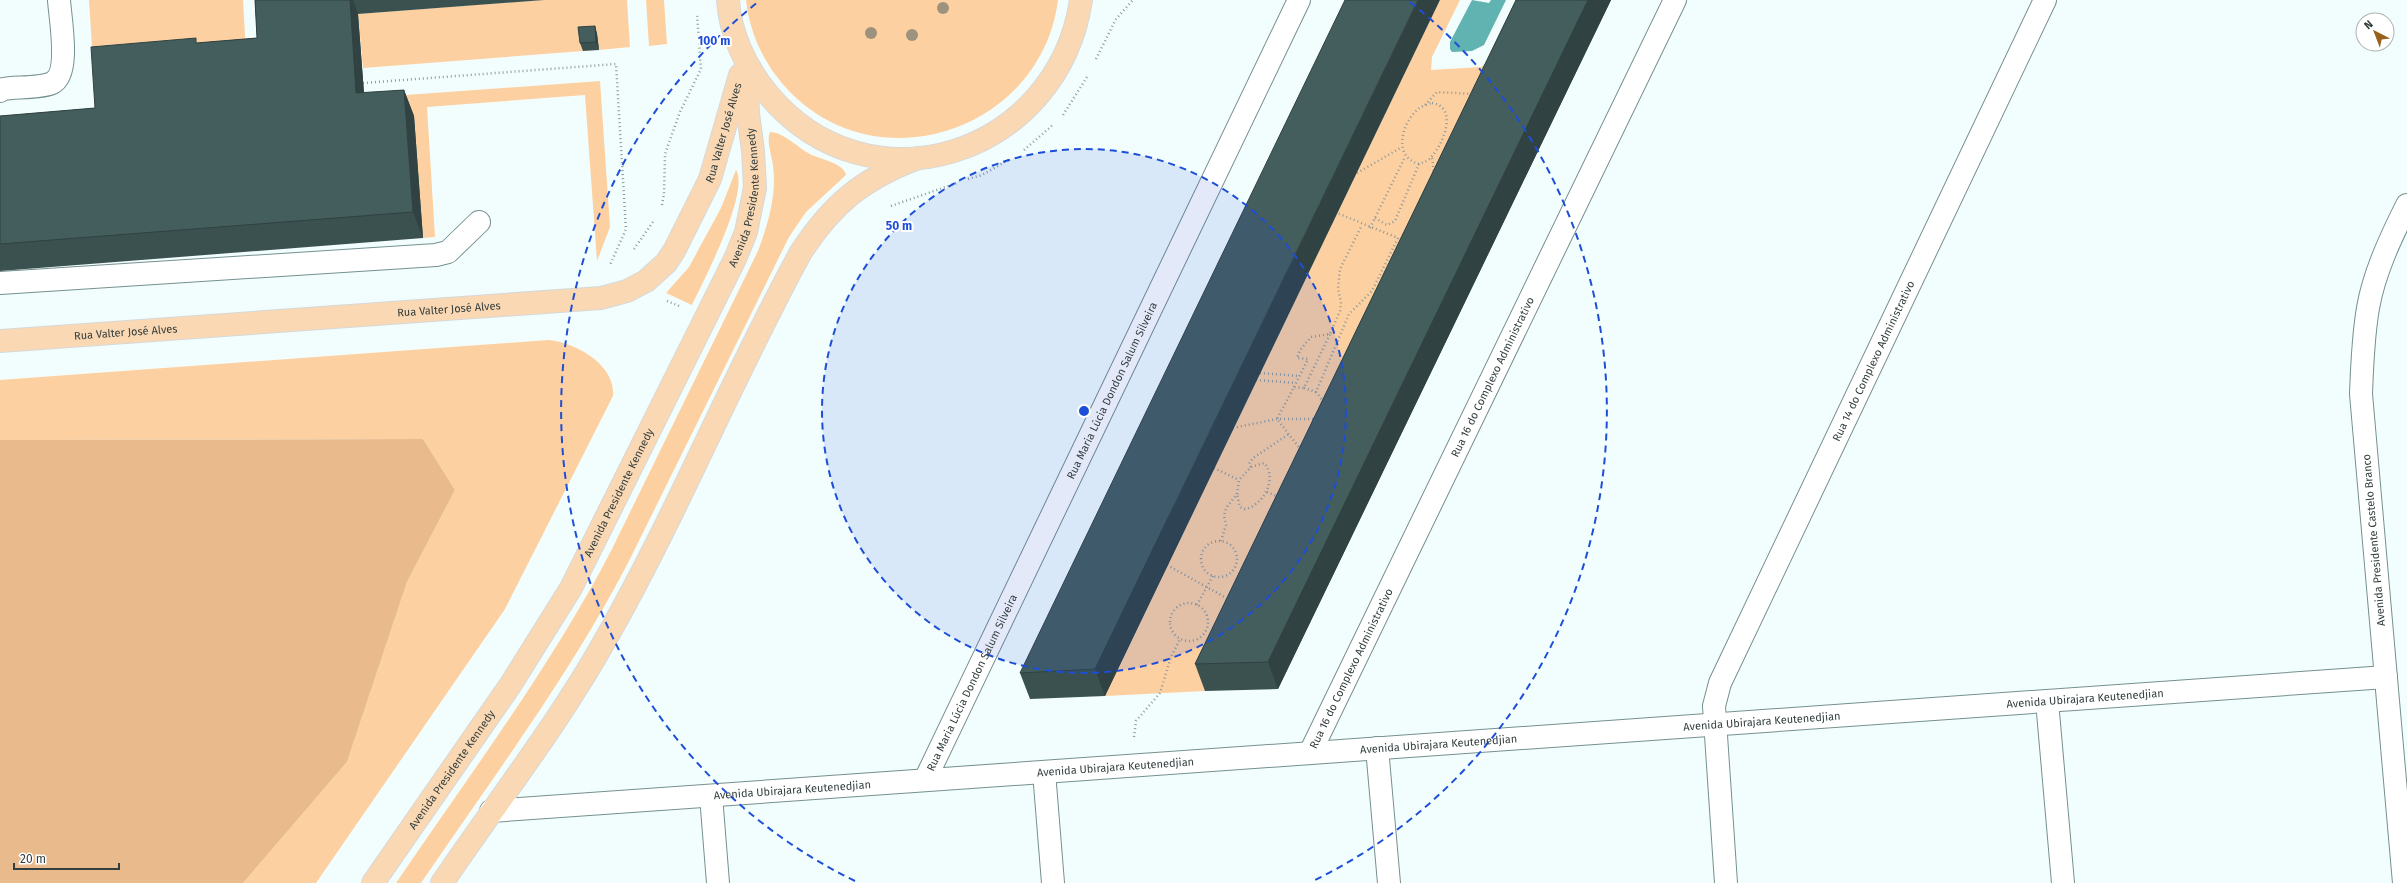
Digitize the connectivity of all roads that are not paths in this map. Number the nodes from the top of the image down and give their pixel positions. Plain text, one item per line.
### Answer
1 (59, 0) edge
2 (728, 0) edge
3 (1082, 0) edge
4 (1092, 0) edge
5 (1299, 0) edge
6 (1675, 0) edge
7 (2045, 0) edge
8 (1074, 35) junction
9 (745, 60) junction
10 (0, 91) edge
11 (918, 158) junction
12 (2407, 204) edge
13 (479, 222) dead end
14 (0, 283) edge
15 (0, 341) edge
16 (2386, 677) junction
17 (2047, 700) junction
18 (1714, 724) junction
19 (1377, 748) junction
20 (1310, 753) junction
21 (1044, 772) junction
22 (925, 780) junction
23 (711, 796) junction
24 (491, 811) junction
25 (373, 883) edge
26 (442, 883) edge
27 (718, 883) edge
28 (1053, 883) edge
29 (1389, 883) edge
30 (1726, 883) edge
31 (2063, 883) edge
32 (2404, 883) edge

1 - 10 street
2 - 9 main road
3 - 8 main road
4 - 8 street
5 - 22 street, Rua Maria Lúcia Dondon Salum Silveira
6 - 20 street, Rua 16 do Complexo Administrativo
7 - 18 street, Rua 14 do Complexo Administrativo
8 - 11 main road
9 - 11 main road
9 - 15 main road, Rua Valter José Alves
9 - 25 main road, Avenida Presidente Kennedy
11 - 24 main road
12 - 16 street, Avenida Presidente Castelo Branco
13 - 14 street
16 - 17 street, Avenida Ubirajara Keutenedjian
16 - 32 street, Avenida Presidente Castelo Branco
17 - 18 street, Avenida Ubirajara Keutenedjian
17 - 31 street
18 - 19 street, Avenida Ubirajara Keutenedjian
18 - 30 street, Rua 14 do Complexo Administrativo
19 - 20 street, Avenida Ubirajara Keutenedjian
19 - 29 street
20 - 21 street, Avenida Ubirajara Keutenedjian
21 - 22 street, Avenida Ubirajara Keutenedjian
21 - 28 street
22 - 23 street, Avenida Ubirajara Keutenedjian
23 - 24 street, Avenida Ubirajara Keutenedjian
23 - 27 street
24 - 26 main road

